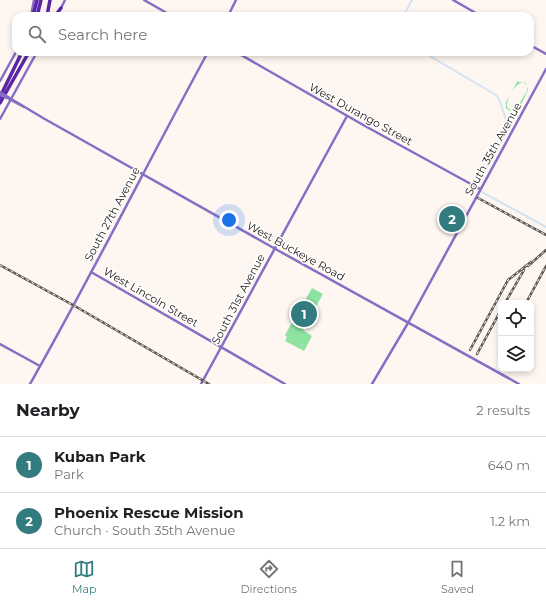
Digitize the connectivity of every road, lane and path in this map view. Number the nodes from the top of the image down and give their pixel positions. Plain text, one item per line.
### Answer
1 (34, 0) edge
2 (37, 0) edge
3 (41, 0) edge
4 (50, 0) edge
5 (65, 0) edge
6 (144, 0) edge
7 (236, 0) edge
8 (453, 0) edge
9 (61, 8) joint
10 (32, 12) edge
11 (33, 12) edge
12 (38, 12) edge
13 (48, 12) edge
14 (58, 12) edge
15 (165, 12) edge
16 (230, 12) edge
17 (473, 12) edge
18 (534, 47) edge
19 (546, 54) edge
20 (14, 56) edge
21 (20, 56) edge
22 (27, 56) edge
23 (34, 56) edge
24 (206, 56) edge
25 (243, 56) edge
26 (546, 69) edge
27 (0, 81) edge
28 (0, 94) edge
29 (9, 98) junction
30 (0, 103) edge
31 (347, 116) junction
32 (0, 119) edge
33 (142, 174) junction
34 (480, 189) junction
35 (274, 249) junction
36 (91, 272) junction
37 (408, 322) junction
38 (0, 344) edge
39 (221, 347) junction
40 (40, 366) junction
41 (30, 384) edge
42 (201, 384) edge
43 (286, 384) edge
44 (372, 384) edge
45 (519, 384) edge

1 - 10 main road
2 - 11 highway
3 - 12 highway
4 - 13 highway
5 - 9 main road
6 - 15 main road
7 - 16 main road
8 - 17 main road
9 - 14 highway
18 - 19 main road
20 - 27 main road
21 - 28 highway
22 - 30 highway
23 - 29 main road
24 - 33 main road, South 27th Avenue
25 - 31 main road, West Durango Street
26 - 34 main road, South 35th Avenue
28 - 29 main road, West Buckeye Road, bridge
29 - 32 main road
29 - 33 main road, West Buckeye Road
31 - 34 main road, West Durango Street
31 - 35 main road, South 31st Avenue
33 - 35 main road, West Buckeye Road
33 - 36 main road, South 27th Avenue
34 - 37 main road, South 35th Avenue
35 - 37 main road, West Buckeye Road
35 - 39 main road, South 31st Avenue
36 - 39 main road, West Lincoln Street
36 - 40 main road, South 27th Avenue
37 - 44 main road, South 35th Avenue
37 - 45 main road, West Buckeye Road
38 - 40 main road
39 - 42 main road, South 31st Avenue
39 - 43 main road, West Lincoln Street
40 - 41 main road, South 27th Avenue

